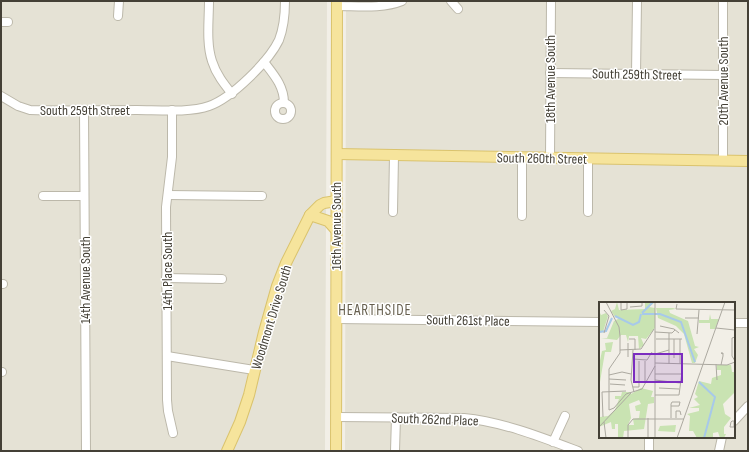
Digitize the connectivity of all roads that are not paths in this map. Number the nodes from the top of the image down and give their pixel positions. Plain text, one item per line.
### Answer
1 (119, 1) edge
2 (209, 1) edge
3 (285, 1) edge
4 (402, 1) edge
5 (451, 1) edge
6 (551, 1) edge
7 (637, 1) edge
8 (723, 1) edge
9 (337, 4) edge
10 (458, 9) dead end
11 (118, 16) dead end
12 (264, 62) junction
13 (550, 73) junction
14 (636, 74) junction
15 (723, 75) junction
16 (232, 94) junction
17 (1, 96) edge
18 (284, 103) dead end
19 (84, 110) junction
20 (172, 110) junction
21 (337, 154) junction
22 (394, 155) junction
23 (522, 157) junction
24 (550, 158) junction
25 (588, 159) junction
26 (723, 161) junction
27 (748, 161) edge
28 (168, 195) junction
29 (43, 196) dead end
30 (84, 196) junction
31 (262, 196) dead end
32 (336, 201) junction
33 (393, 212) dead end
34 (588, 212) dead end
35 (310, 216) junction
36 (522, 216) dead end
37 (336, 230) junction
38 (166, 278) junction
39 (222, 279) dead end
40 (336, 319) junction
41 (599, 322) edge
42 (735, 323) edge
43 (748, 323) edge
44 (167, 356) junction
45 (254, 370) junction
46 (748, 406) edge
47 (564, 416) dead end
48 (336, 417) junction
49 (396, 417) junction
50 (735, 420) edge
51 (174, 433) dead end
52 (649, 438) edge
53 (722, 438) edge
54 (553, 442) junction
55 (86, 451) edge
56 (227, 451) edge
57 (336, 451) edge
58 (395, 451) edge
59 (578, 451) edge
60 (649, 451) edge
61 (719, 451) edge

1 - 11 street
2 - 16 street
3 - 12 street, South 259th Street
4 - 9 street
5 - 10 street
6 - 13 street, 18th Avenue South
7 - 14 street
8 - 15 street, 20th Avenue South
9 - 21 main road, 16th Avenue South
12 - 16 street, South 259th Street
12 - 18 street
13 - 14 street, South 259th Street
13 - 24 street, 18th Avenue South
14 - 15 street, South 259th Street
15 - 26 street, 20th Avenue South
16 - 20 street, South 259th Street
17 - 19 street, South 259th Street
19 - 20 street, South 259th Street
19 - 30 street, 14th Avenue South
20 - 28 street, 14th Place South
21 - 22 main road, South 260th Street
21 - 32 main road, 16th Avenue South
22 - 23 main road, South 260th Street
22 - 33 street
23 - 24 main road, South 260th Street
23 - 36 street
24 - 25 main road, South 260th Street
25 - 26 main road, South 260th Street
25 - 34 street
26 - 27 main road, South 260th Street
28 - 31 street
28 - 38 street, 14th Place South
29 - 30 street
30 - 55 street, 14th Avenue South
32 - 35 main road, Woodmont Drive South
32 - 37 main road, 16th Avenue South
35 - 37 main road
35 - 45 main road, Woodmont Drive South
37 - 40 main road, 16th Avenue South
38 - 39 street
38 - 44 street, 14th Place South
40 - 41 street, South 261st Place
40 - 48 main road, 16th Avenue South
42 - 43 street
44 - 45 street
44 - 51 street, 14th Place South
45 - 56 main road, Woodmont Drive South
46 - 50 street
47 - 54 street
48 - 49 street, South 262nd Place
48 - 57 main road, 16th Avenue South
49 - 54 street, South 262nd Place
49 - 58 street
52 - 60 street
53 - 61 street
54 - 59 street, South 262nd Place

